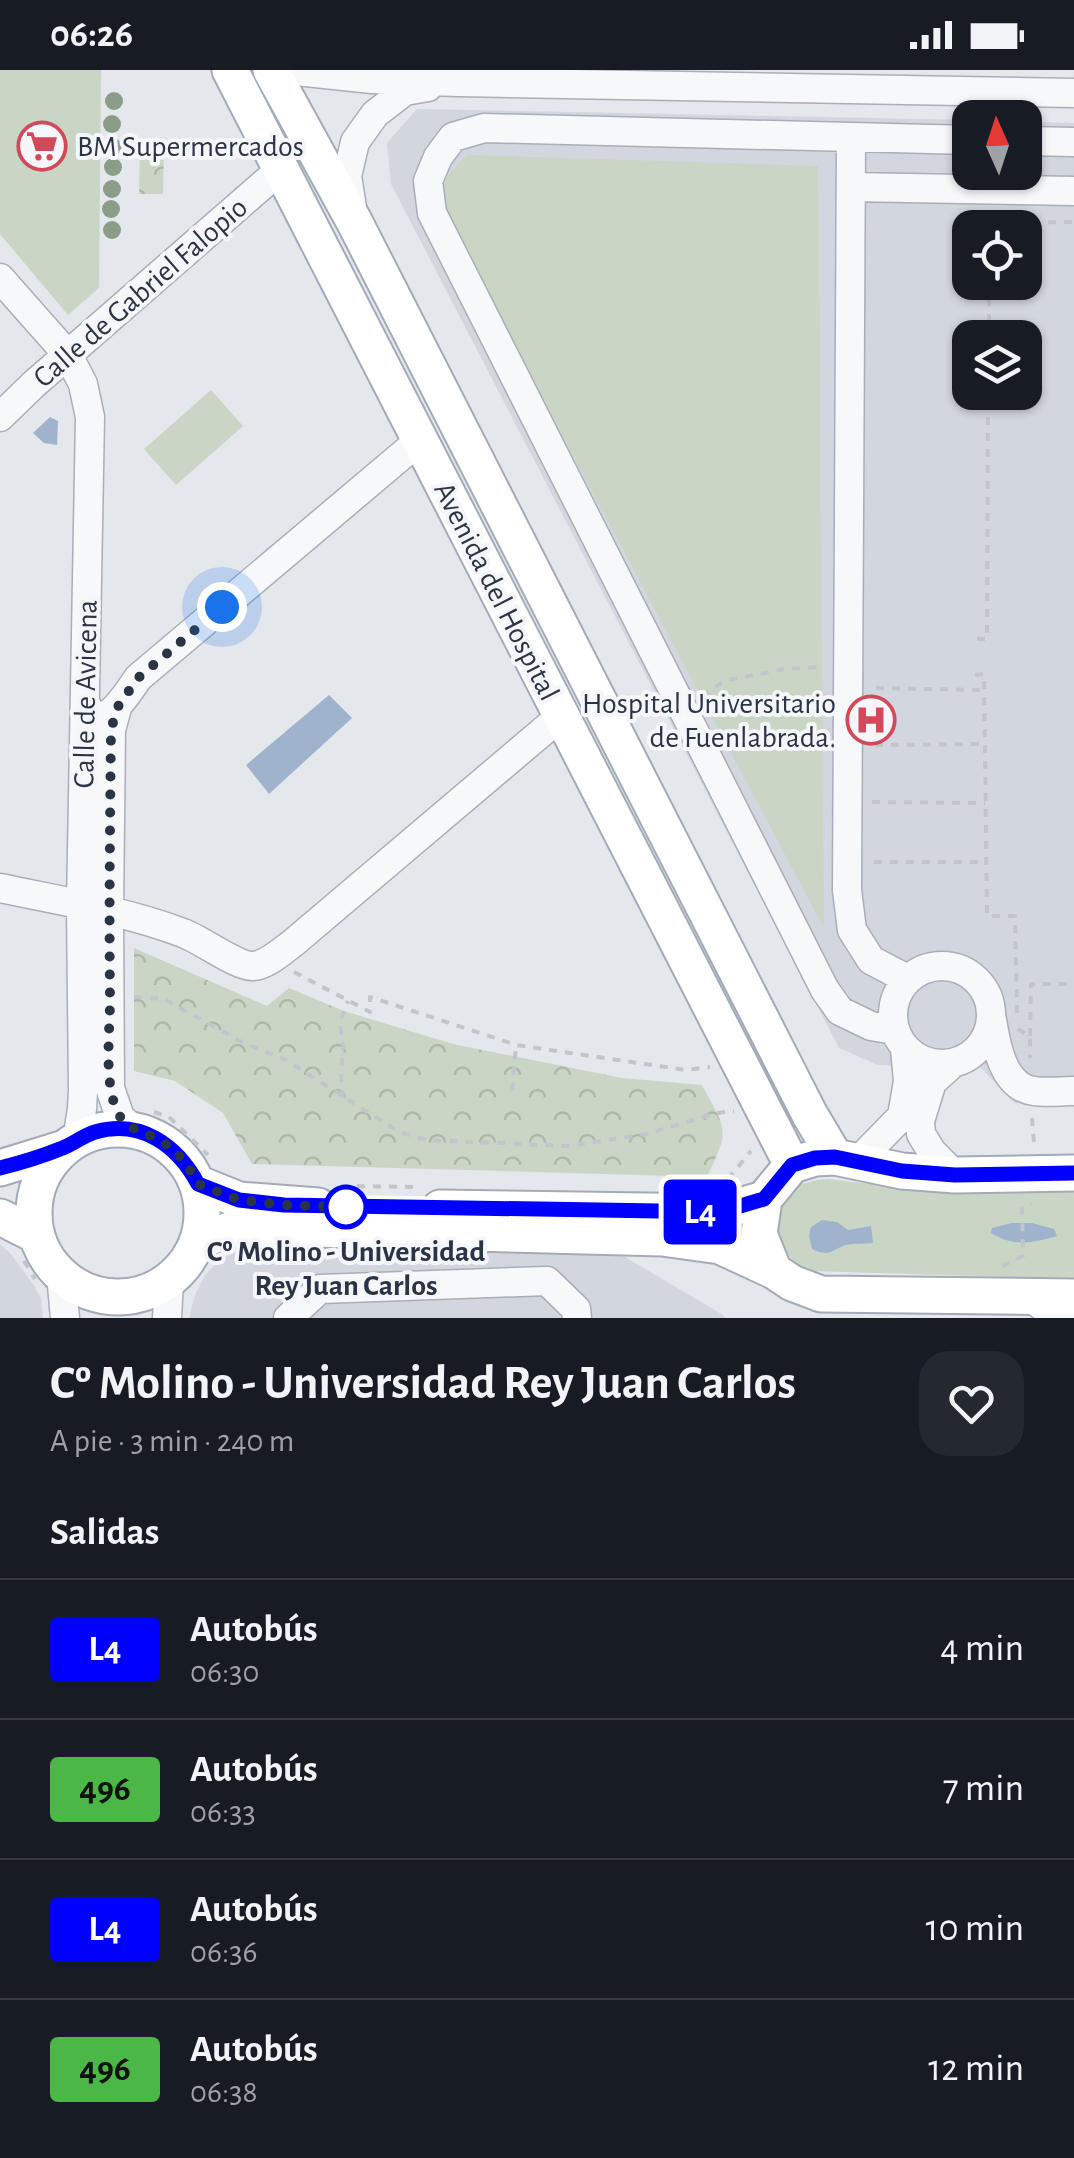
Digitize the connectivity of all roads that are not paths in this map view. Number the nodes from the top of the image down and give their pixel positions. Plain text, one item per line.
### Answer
1 (230, 70) edge
2 (271, 70) edge
3 (287, 70) edge
4 (852, 80) edge
5 (459, 82) junction
6 (1074, 93) edge
7 (851, 138) junction
8 (952, 140) edge
9 (1042, 141) edge
10 (1074, 142) edge
11 (281, 169) junction
12 (851, 187) junction
13 (1074, 190) edge
14 (355, 223) junction
15 (0, 278) edge
16 (68, 355) junction
17 (0, 418) edge
18 (420, 440) junction
19 (85, 701) junction
20 (117, 708) junction
21 (562, 716) junction
22 (0, 888) edge
23 (81, 906) junction
24 (109, 912) junction
25 (907, 979) junction
26 (992, 1020) junction
27 (900, 1040) junction
28 (952, 1064) junction
29 (1074, 1091) edge
30 (124, 1117) junction
31 (71, 1144) junction
32 (846, 1159) junction
33 (792, 1165) junction
34 (0, 1168) edge
35 (205, 1172) junction
36 (1074, 1173) edge
37 (955, 1175) junction
38 (764, 1199) junction
39 (0, 1217) edge
40 (198, 1241) junction
41 (27, 1243) junction
42 (774, 1270) junction
43 (49, 1280) junction
44 (169, 1281) junction
45 (1028, 1296) junction
46 (1074, 1297) edge
47 (828, 1306) edge
48 (951, 1307) edge
49 (65, 1318) edge
50 (167, 1318) edge
51 (288, 1318) edge
52 (576, 1318) edge
53 (1073, 1318) edge

1 - 11 main road, Avenida del Hospital
2 - 14 main road, Avenida del Hospital
3 - 5 street
4 - 5 street
4 - 6 street
5 - 14 street
7 - 8 street
7 - 12 street
7 - 27 street
9 - 10 street
11 - 16 street, Calle de Gabriel Falopio
11 - 18 main road, Avenida del Hospital
12 - 13 street
12 - 25 street
14 - 32 main road, Avenida del Hospital
15 - 16 street, Calle de Avicena
16 - 17 street, Calle de Gabriel Falopio
16 - 19 street, Calle de Avicena
18 - 20 street
18 - 21 main road, Avenida del Hospital
19 - 20 street
19 - 23 street, Calle de Avicena
20 - 24 street
21 - 24 street
21 - 33 main road, Avenida del Hospital
22 - 23 street
23 - 24 street
23 - 31 street, Calle de Avicena
24 - 30 street
25 - 26 street
25 - 27 street
26 - 28 street
26 - 29 street
27 - 28 street
27 - 32 street
28 - 37 street
30 - 31 main road
30 - 35 main road
31 - 34 main road
31 - 41 main road
32 - 33 main road
32 - 37 main road
33 - 38 main road
35 - 38 main road
35 - 40 main road
36 - 37 main road
38 - 42 main road
39 - 41 main road
40 - 42 main road
40 - 44 main road
41 - 43 main road
42 - 47 main road
43 - 44 main road
43 - 49 street
44 - 50 street
45 - 46 main road
45 - 48 main road
45 - 53 street
47 - 48 main road
51 - 52 street

